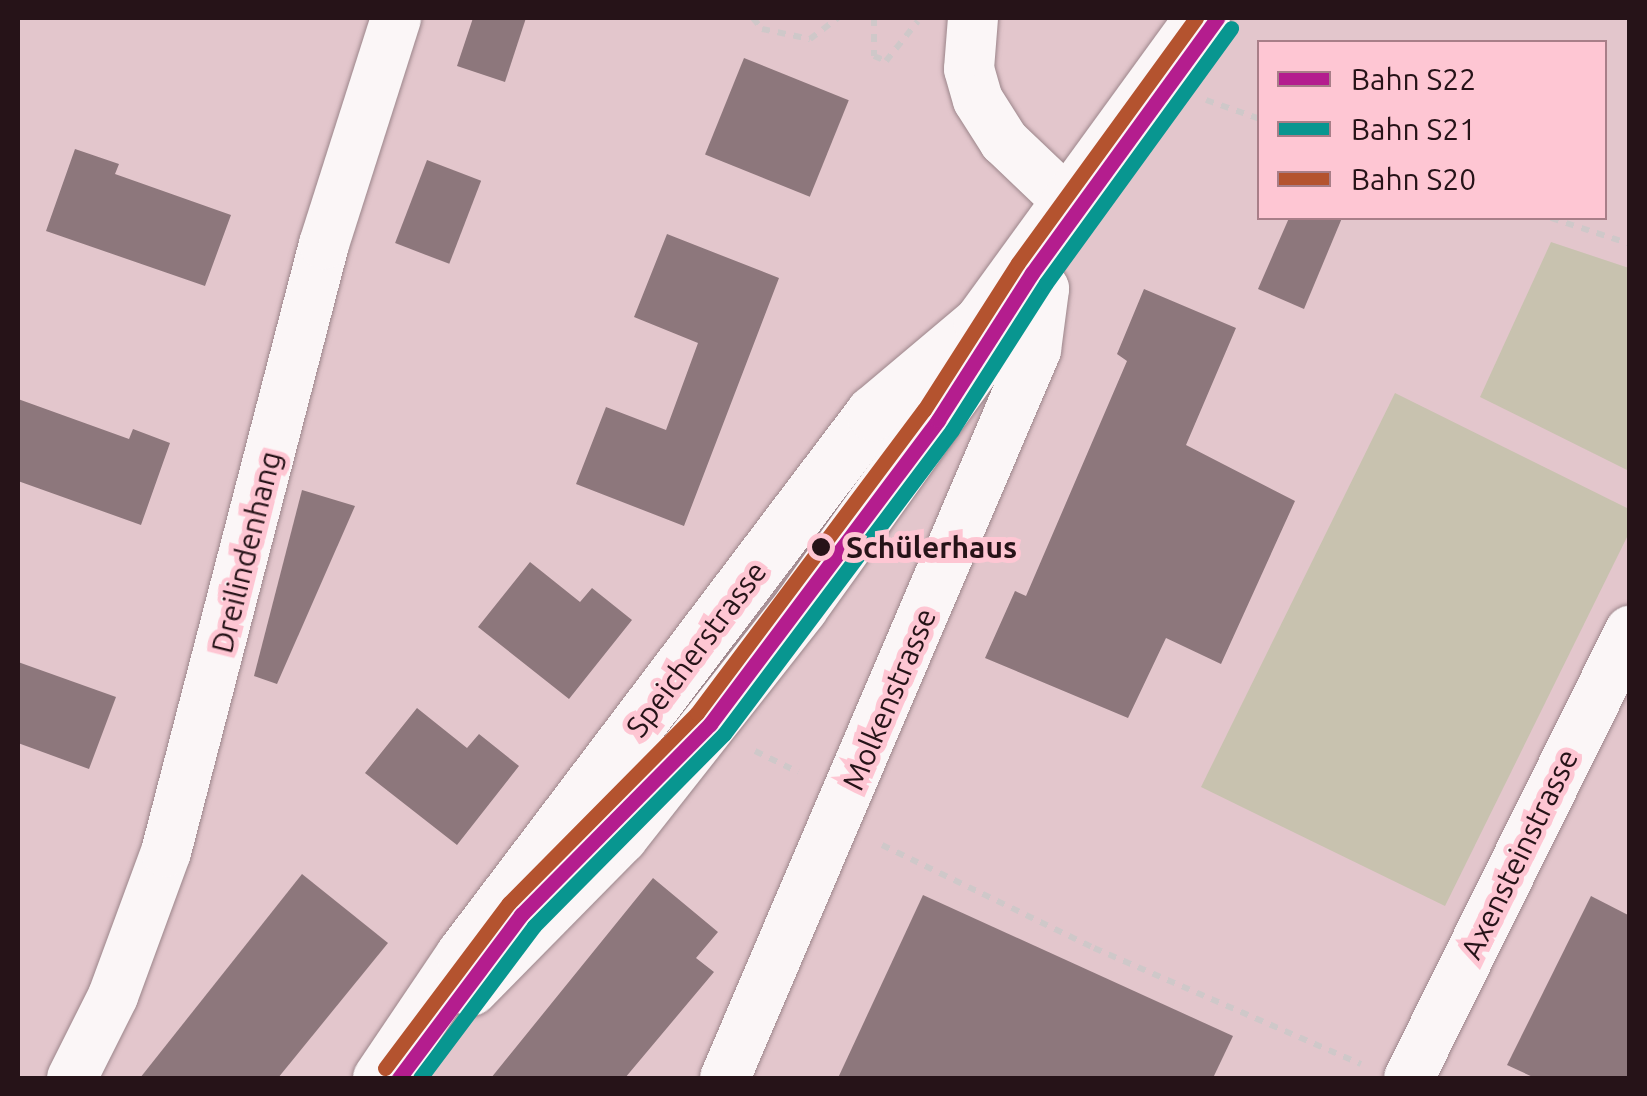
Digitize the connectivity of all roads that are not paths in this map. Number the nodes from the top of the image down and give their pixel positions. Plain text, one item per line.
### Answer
1 (396, 18) edge
2 (973, 18) edge
3 (1202, 18) edge
4 (1066, 200) junction
5 (1022, 263) junction
6 (1630, 631) edge
7 (391, 1064) edge
8 (1393, 1075) edge
9 (72, 1078) edge
10 (725, 1078) edge

1 - 9 street, Dreilindenhang
2 - 4 street
3 - 4 main road, Speicherstrasse
4 - 5 main road, Speicherstrasse
5 - 7 main road, Speicherstrasse
5 - 10 street, Molkenstrasse
6 - 8 street, Axensteinstrasse

